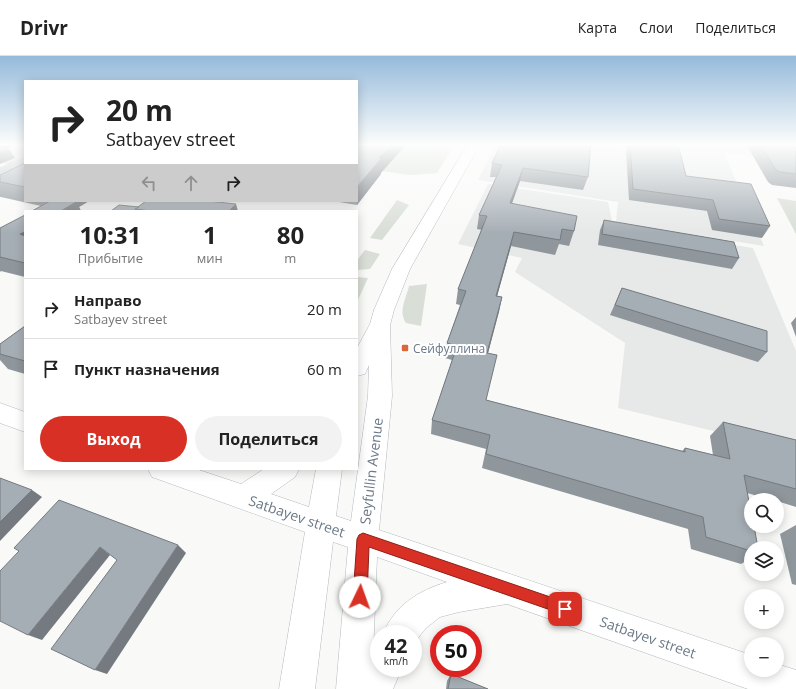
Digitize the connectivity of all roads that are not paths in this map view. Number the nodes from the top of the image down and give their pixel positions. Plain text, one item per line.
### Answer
1 (17, 174) edge
2 (456, 174) edge
3 (0, 181) edge
4 (380, 325) junction
5 (358, 366) edge
6 (0, 413) edge
7 (24, 422) edge
8 (164, 470) edge
9 (285, 470) edge
10 (329, 470) edge
11 (243, 498) junction
12 (321, 524) junction
13 (363, 539) junction
14 (508, 589) junction
15 (407, 625) edge
16 (380, 677) edge
17 (796, 688) edge
18 (297, 689) edge
19 (354, 689) edge
20 (374, 689) edge

1 - 3 street
2 - 4 main road, Seyfullin Avenue
4 - 5 main road, Seyfullin Avenue
4 - 13 main road, Seyfullin Avenue
6 - 7 main road
8 - 11 main road, Satbayev street
9 - 11 main road
10 - 12 main road
11 - 12 main road, Satbayev street
12 - 13 main road, Satbayev street
12 - 18 main road
13 - 14 main road, Satbayev street
13 - 19 main road, Seyfullin Avenue
14 - 15 main road
14 - 17 main road, Satbayev street
16 - 20 main road

